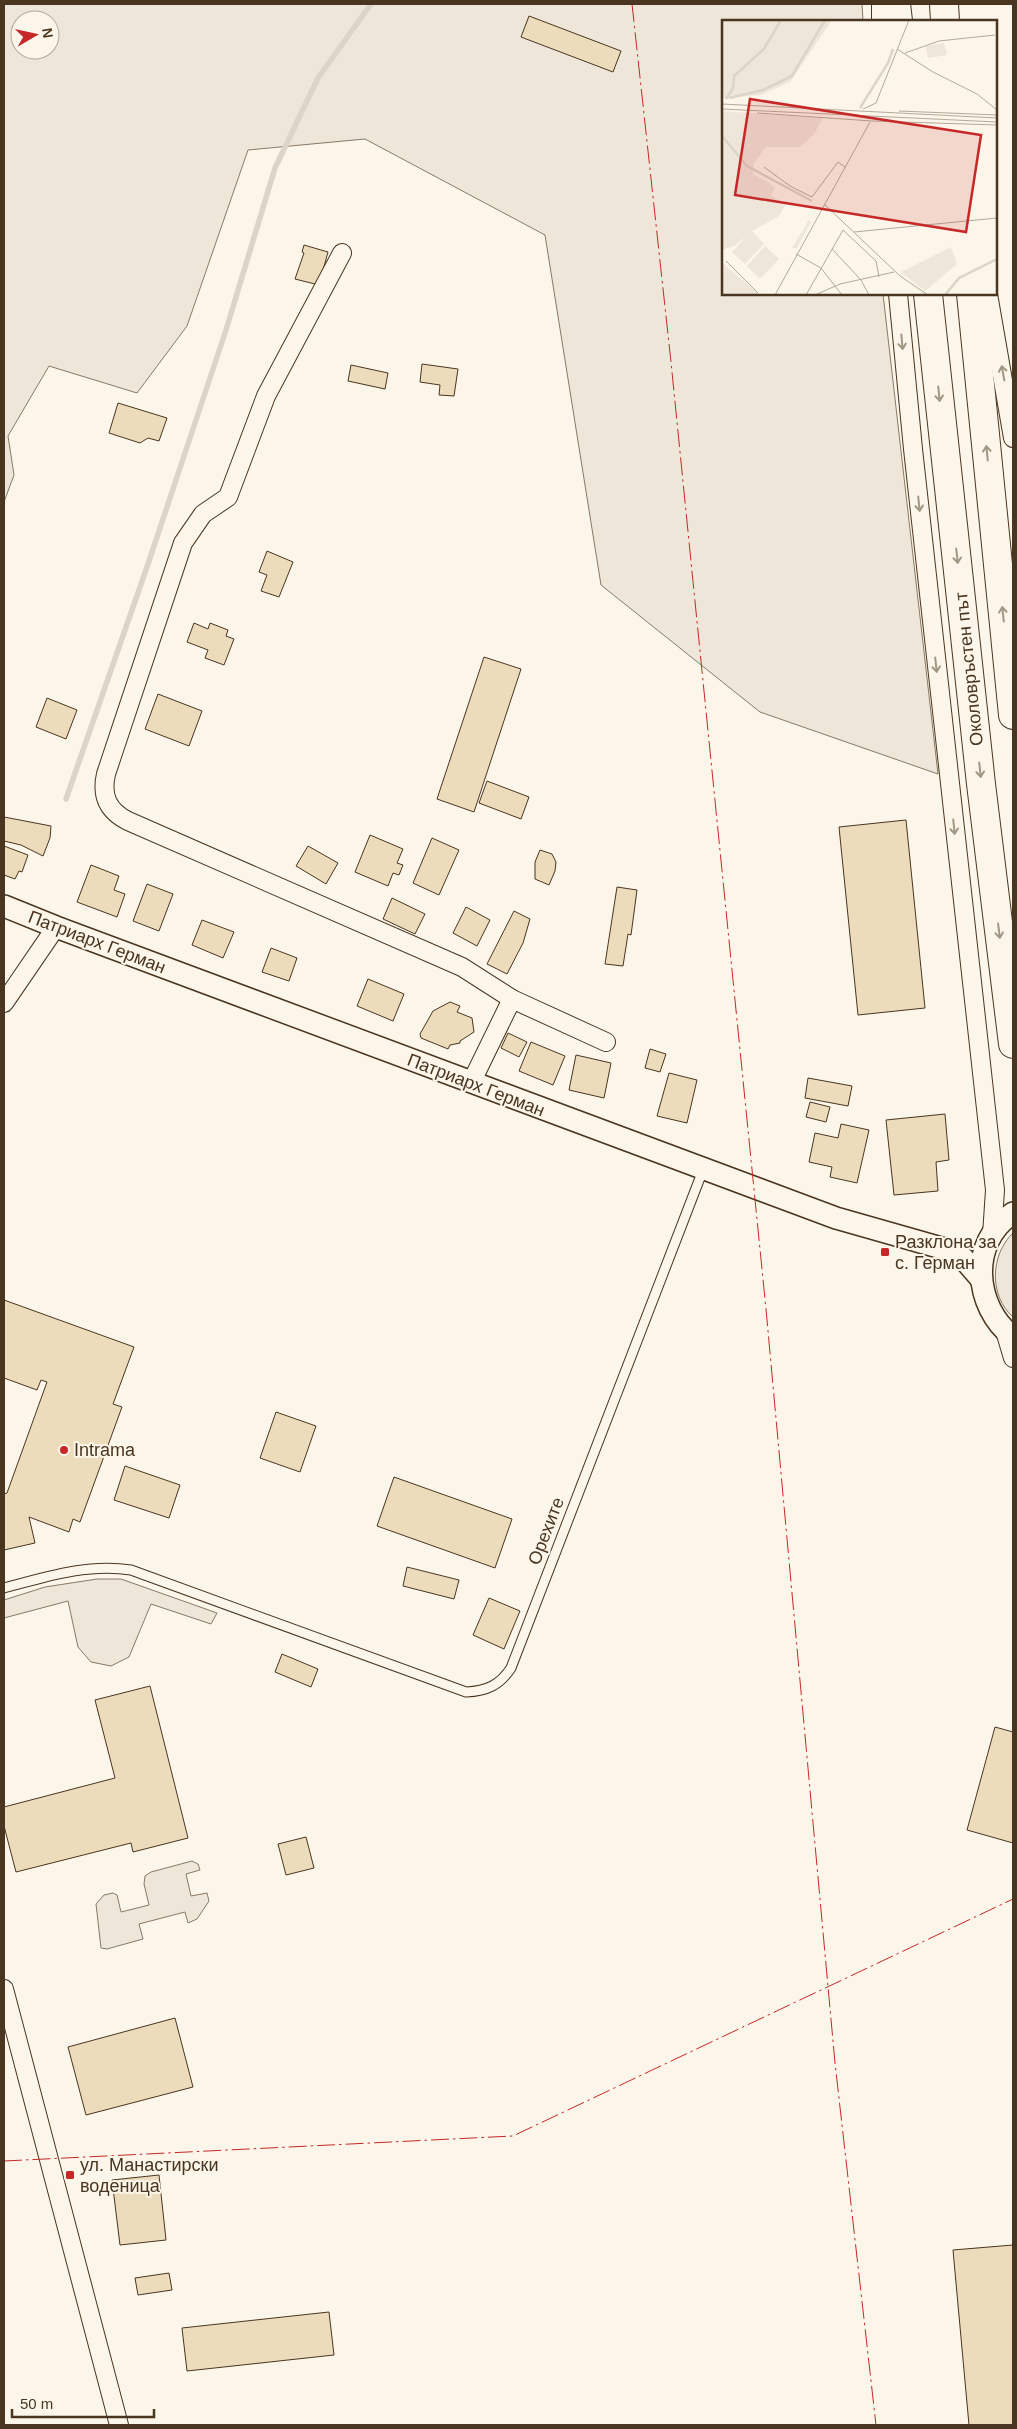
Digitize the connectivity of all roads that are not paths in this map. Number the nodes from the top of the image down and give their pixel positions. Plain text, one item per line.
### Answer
1 (881, 4) edge
2 (896, 4) edge
3 (945, 4) edge
4 (881, 20) edge
5 (898, 20) edge
6 (947, 20) edge
7 (342, 254) dead end
8 (898, 295) edge
9 (928, 295) edge
10 (971, 295) edge
11 (988, 295) edge
12 (1013, 438) edge
13 (1013, 715) edge
14 (4, 906) edge
15 (56, 927) junction
16 (512, 999) junction
17 (4, 1003) edge
18 (606, 1042) dead end
19 (1013, 1044) edge
20 (471, 1083) junction
21 (704, 1170) junction
22 (1013, 1213) edge
23 (990, 1238) junction
24 (952, 1251) junction
25 (981, 1280) junction
26 (1009, 1334) edge
27 (1013, 1358) edge
28 (4, 1588) edge
29 (4, 1989) edge
30 (120, 2425) edge

1 - 4 street
2 - 5 highway
3 - 6 highway
7 - 16 street
8 -> 23 street
9 -> 19 highway, Околовръстен път
13 -> 10 highway
12 -> 11 street
14 - 15 street, Патриарх Герман
15 - 17 street
15 - 20 street, Патриарх Герман
16 - 18 street
16 - 20 street
20 - 21 street, Патриарх Герман
21 - 24 street, Патриарх Герман
21 - 28 lane, Орехите
22 - 23 street
23 - 24 street, Патриарх Герман
23 - 25 street
24 - 25 street, Патриарх Герман
25 - 26 street
26 - 27 street
29 - 30 street

